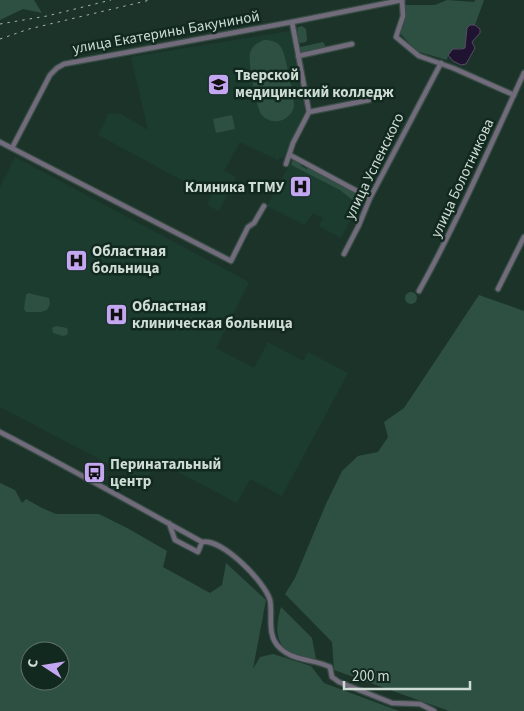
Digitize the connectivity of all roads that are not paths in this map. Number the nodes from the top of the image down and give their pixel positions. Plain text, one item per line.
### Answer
1 (402, 0) edge
2 (292, 22) junction
3 (352, 44) dead end
4 (298, 56) junction
5 (441, 63) junction
6 (524, 73) edge
7 (514, 95) junction
8 (369, 100) dead end
9 (309, 112) junction
10 (0, 142) edge
11 (12, 148) junction
12 (290, 155) junction
13 (286, 164) dead end
14 (370, 198) junction
15 (264, 206) dead end
16 (524, 237) edge
17 (344, 254) dead end
18 (498, 289) dead end
19 (419, 291) dead end
20 (0, 432) edge
21 (169, 523) junction
22 (202, 542) junction
23 (434, 711) edge

1 - 2 street, улица Екатерины Бакуниной
1 - 5 street
2 - 4 street
2 - 11 street, улица Екатерины Бакуниной
3 - 4 street
4 - 9 street
5 - 7 street
5 - 14 street, улица Успенского
6 - 7 street, улица Болотникова
7 - 19 street, улица Болотникова
8 - 9 street
9 - 12 street
10 - 11 street
11 - 15 street
12 - 13 street
12 - 14 street
14 - 17 street, улица Успенского
16 - 18 street
20 - 21 street
21 - 22 street
21 - 22 street
22 - 23 street

